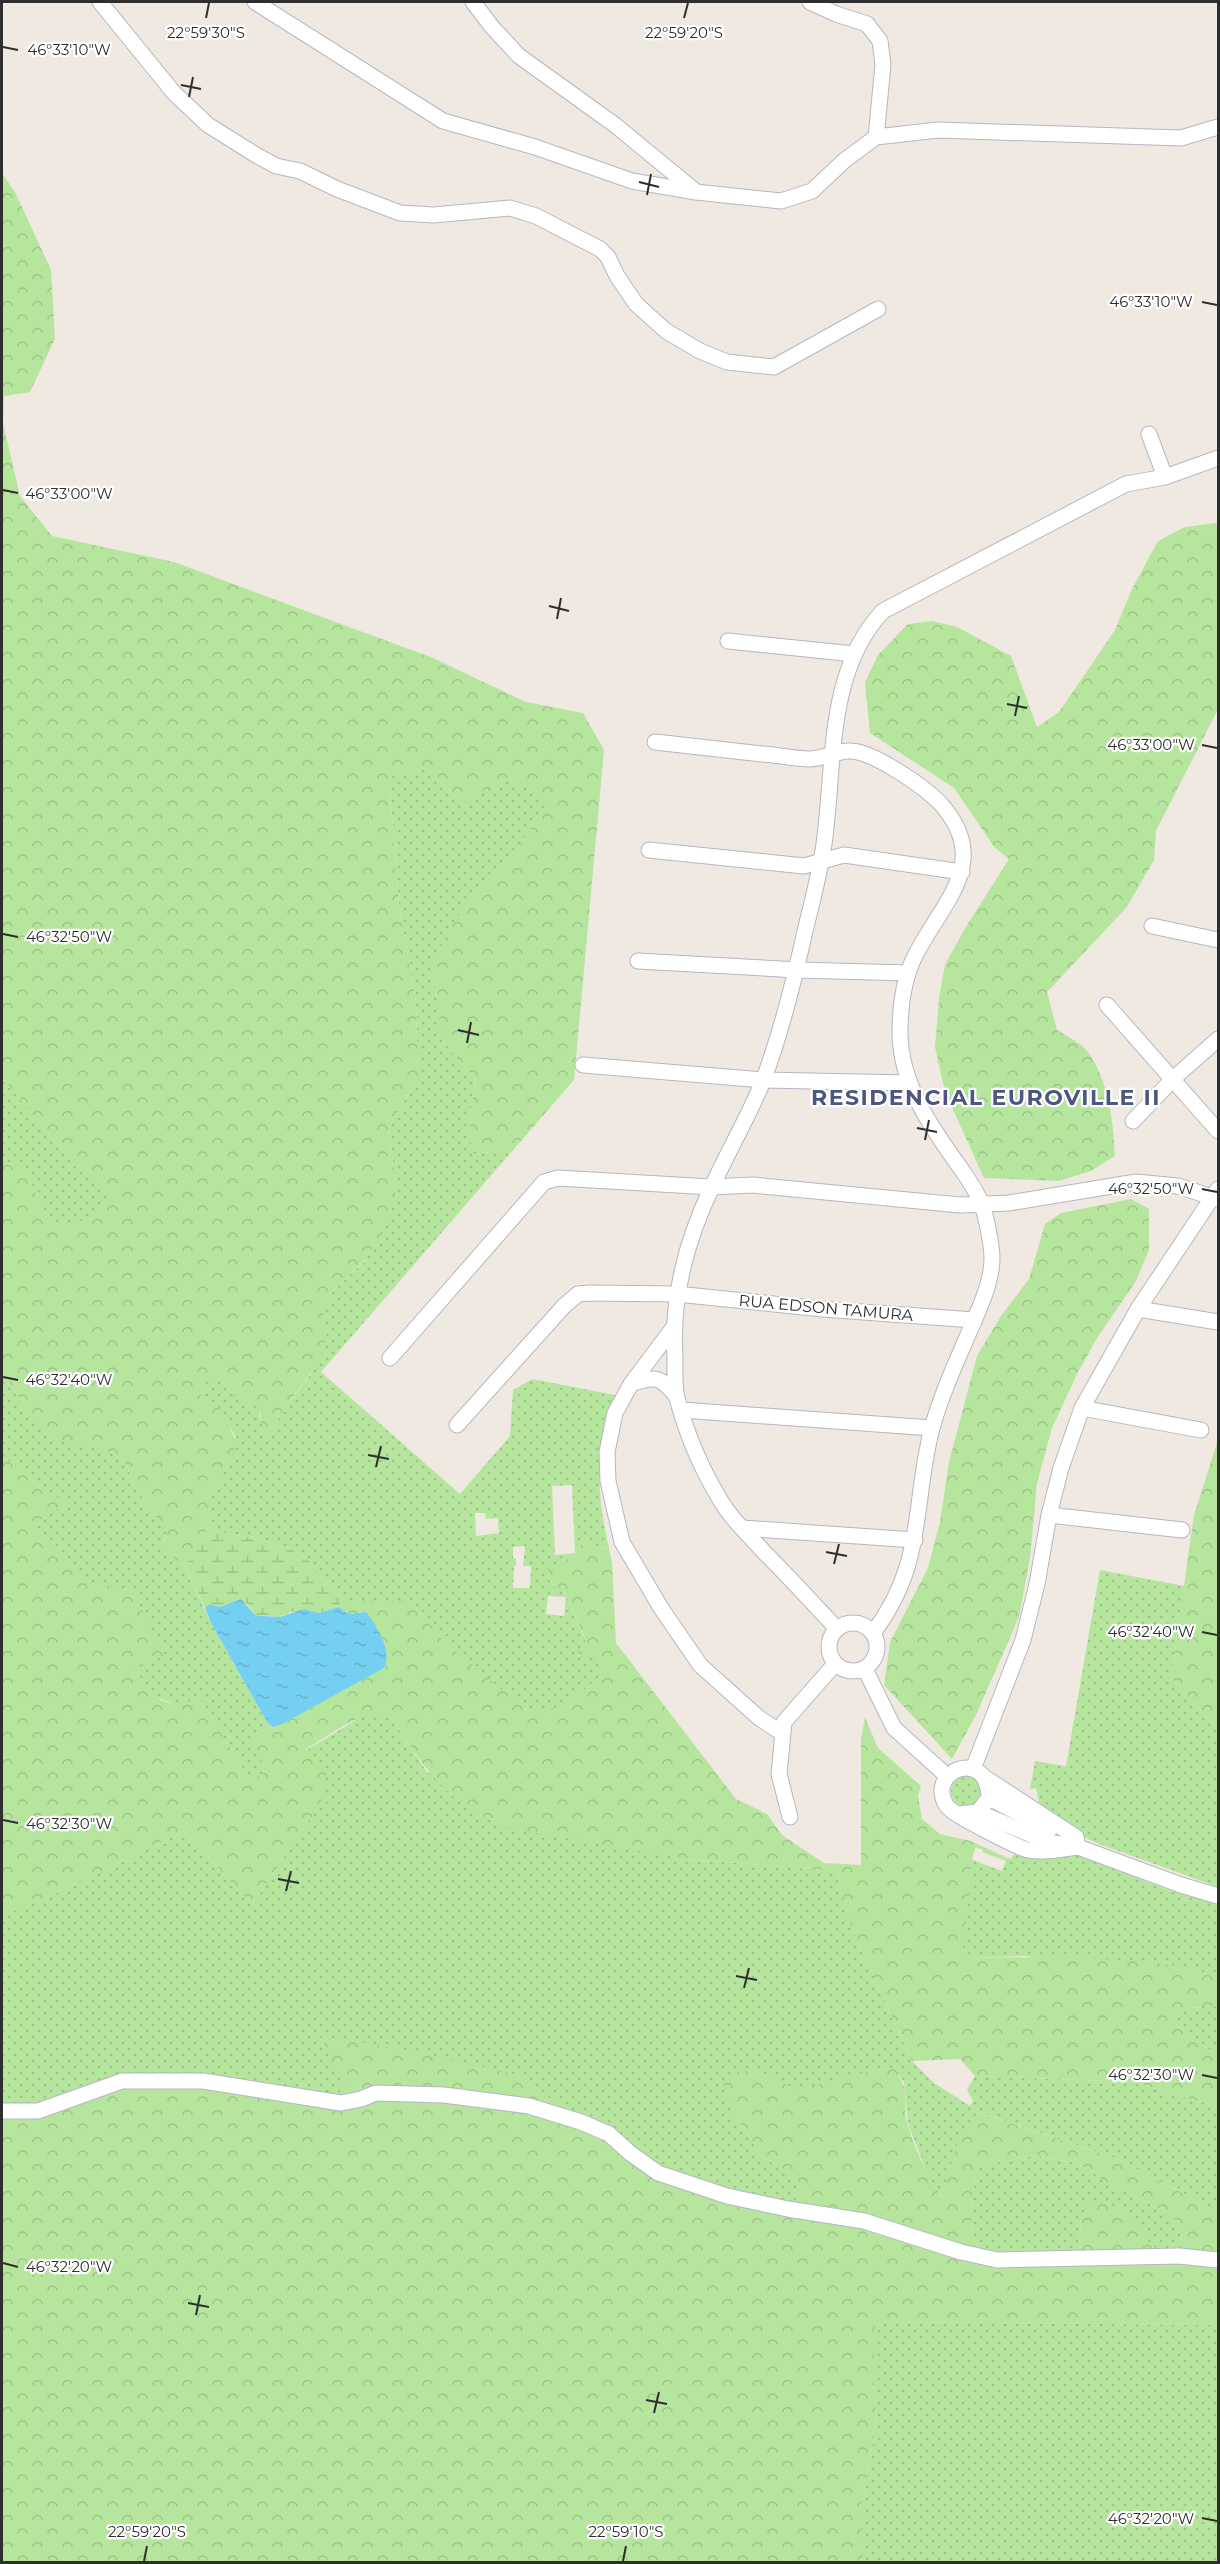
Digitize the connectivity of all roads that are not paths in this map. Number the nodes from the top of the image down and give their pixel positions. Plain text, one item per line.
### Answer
1 (100, 2) edge
2 (255, 2) edge
3 (473, 2) edge
4 (810, 2) edge
5 (1218, 127) edge
6 (876, 137) junction
7 (696, 192) junction
8 (878, 309) dead end
9 (1149, 434) dead end
10 (1218, 458) edge
11 (1165, 477) junction
12 (728, 640) dead end
13 (854, 654) junction
14 (655, 742) dead end
15 (834, 753) junction
16 (649, 850) dead end
17 (822, 860) junction
18 (962, 872) junction
19 (1152, 926) dead end
20 (1218, 940) edge
21 (638, 961) dead end
22 (798, 970) junction
23 (908, 973) junction
24 (1107, 1005) dead end
25 (1218, 1040) edge
26 (583, 1065) dead end
27 (1174, 1078) junction
28 (764, 1080) junction
29 (908, 1083) junction
30 (1133, 1121) dead end
31 (1218, 1131) edge
32 (711, 1187) junction
33 (1216, 1195) edge
34 (982, 1205) junction
35 (677, 1294) junction
36 (1138, 1309) junction
37 (974, 1320) junction
38 (1218, 1322) edge
39 (673, 1328) junction
40 (390, 1358) dead end
41 (631, 1384) junction
42 (679, 1403) junction
43 (1082, 1408) junction
44 (457, 1425) dead end
45 (932, 1428) junction
46 (1201, 1430) dead end
47 (1049, 1515) junction
48 (742, 1528) junction
49 (1182, 1530) dead end
50 (915, 1540) junction
51 (837, 1629) junction
52 (873, 1633) junction
53 (835, 1664) junction
54 (865, 1669) junction
55 (782, 1733) junction
56 (979, 1773) junction
57 (948, 1776) junction
58 (984, 1808) junction
59 (959, 1814) junction
60 (790, 1817) dead end
61 (990, 1831) junction
62 (1051, 1842) junction
63 (1078, 1847) junction
64 (1218, 1896) edge
65 (2, 2111) edge
66 (1218, 2260) edge

1 - 8 street
2 - 7 street
3 - 7 street
4 - 6 street
5 - 6 street
6 - 7 street
9 - 11 street
10 - 11 street
11 - 13 street
12 - 13 street
13 - 15 street
14 - 15 street
15 - 17 street
15 - 18 street
16 - 17 street
17 - 18 street
17 - 22 street
18 - 23 street
19 - 20 street
21 - 22 street
22 - 23 street
22 - 28 street
23 - 29 street
24 - 27 street
25 - 27 street
26 - 28 street
27 - 30 street
27 - 31 street
28 - 29 street
28 - 32 street
29 - 34 street
32 - 34 street
32 - 35 street
32 - 40 street
33 - 34 street
33 - 36 street
34 - 37 street
35 - 37 street, RUA EDSON TAMURA
35 - 39 street
35 - 44 street, RUA EDSON TAMURA
36 - 38 street
36 - 43 street
37 - 45 street
39 - 41 street
39 - 42 street
41 - 42 street
41 - 55 street
42 - 45 street
42 - 48 street
43 - 46 street
43 - 47 street
45 - 50 street
47 - 49 street
47 - 56 street
48 - 50 street
48 - 51 street
50 - 52 street
51 - 52 street
51 - 53 street
52 - 54 street
53 - 54 street
53 - 55 street
54 - 57 street
55 - 60 street
56 - 57 street
56 - 58 street
56 - 63 street
57 - 59 street
58 - 59 street
58 - 61 street
58 - 62 street
59 - 61 street
61 - 62 street
62 - 63 street
62 - 63 street
63 - 64 street
65 - 66 street

